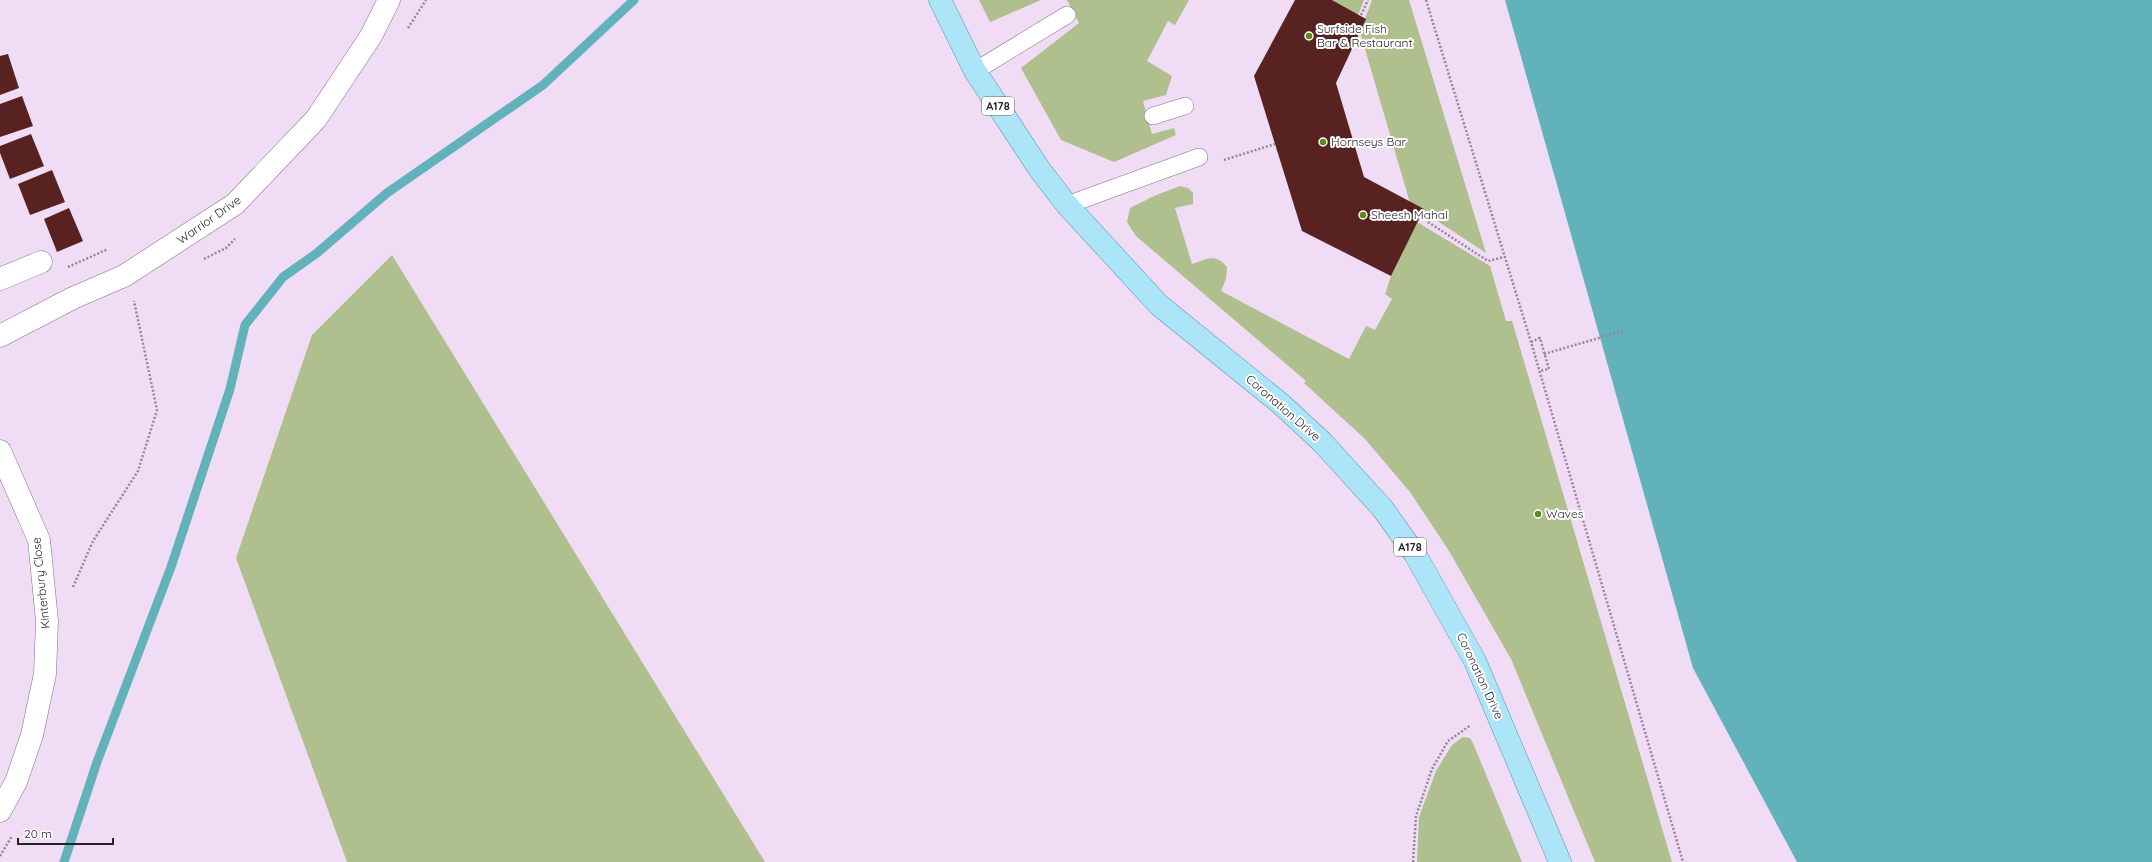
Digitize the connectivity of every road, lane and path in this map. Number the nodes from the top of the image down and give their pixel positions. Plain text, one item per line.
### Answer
1 (389, 0) edge
2 (940, 0) edge
3 (1368, 0) edge
4 (1426, 0) edge
5 (1067, 15) dead end
6 (1361, 15) dead end
7 (976, 71) junction
8 (1185, 106) dead end
9 (1153, 116) dead end
10 (1275, 144) dead end
11 (1199, 157) dead end
12 (1223, 160) dead end
13 (1067, 205) junction
14 (1428, 222) dead end
15 (108, 250) dead end
16 (1504, 257) junction
17 (41, 262) joint
18 (0, 279) edge
19 (133, 297) dead end
20 (1623, 331) dead end
21 (0, 336) edge
22 (1531, 342) junction
23 (1544, 354) junction
24 (1539, 371) junction
25 (0, 451) edge
26 (72, 590) dead end
27 (1497, 712) junction
28 (0, 811) edge
29 (15, 831) dead end
30 (0, 856) edge
31 (1413, 862) edge
32 (1560, 862) edge
33 (1683, 862) edge

1 - 21 street, Warrior Drive
2 - 7 main road, Coronation Drive / A178
3 - 6 path
4 - 16 path
5 - 7 lane
7 - 13 main road, Coronation Drive / A178
8 - 9 lane
10 - 12 path
11 - 13 lane
13 - 27 main road, Coronation Drive / A178
14 - 16 path
15 - 17 path
16 - 22 path
17 - 18 street
19 - 26 path
20 - 23 path
22 - 23 path
22 - 24 path
23 - 24 path
24 - 33 path
25 - 28 street, Kinterbury Close
27 - 31 path
27 - 32 main road, Coronation Drive / A178
29 - 30 path

